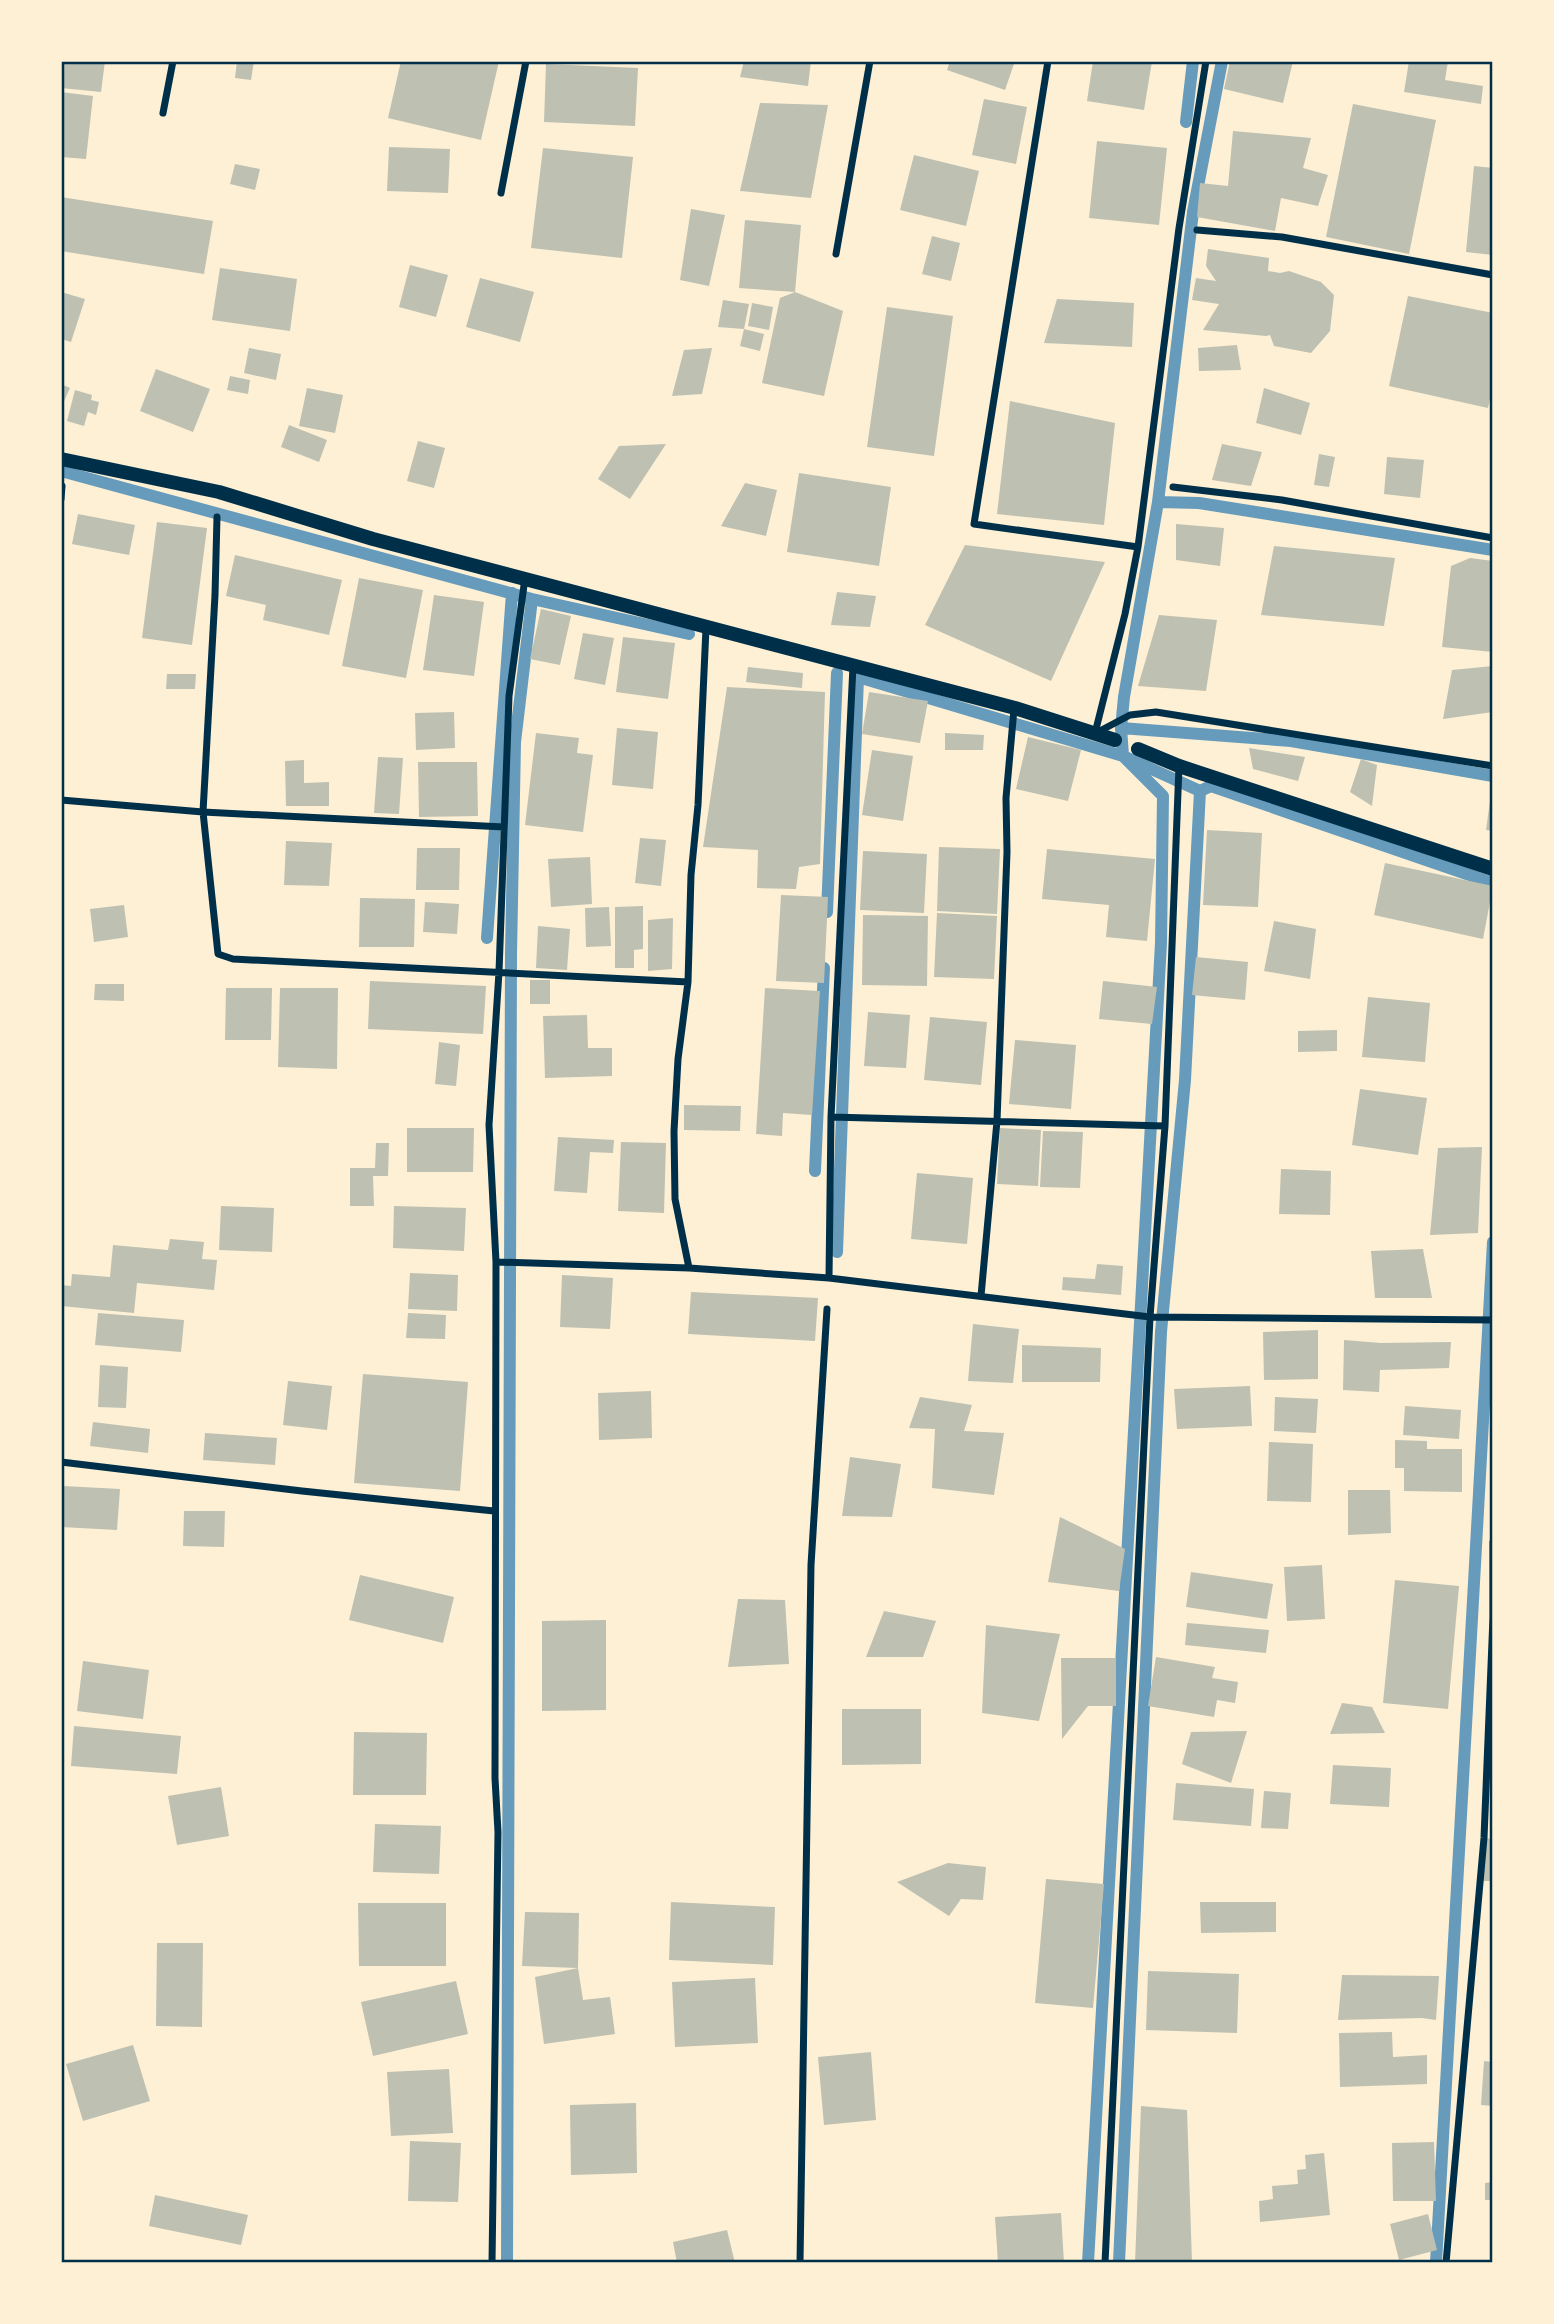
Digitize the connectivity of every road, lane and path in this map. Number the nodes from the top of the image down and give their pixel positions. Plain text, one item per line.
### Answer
1 (173, 61) edge
2 (526, 61) edge
3 (870, 61) edge
4 (1048, 61) edge
5 (1206, 61) edge
6 (163, 113) dead end
7 (501, 193) dead end
8 (1197, 230) dead end
9 (835, 254) dead end
10 (1493, 275) edge
11 (61, 459) edge
12 (62, 486) edge
13 (1172, 487) dead end
14 (61, 499) edge
15 (217, 517) dead end
16 (1493, 538) edge
17 (1138, 547) junction
18 (525, 578) junction
19 (706, 628) junction
20 (853, 665) junction
21 (1014, 708) junction
22 (1095, 733) junction
23 (1115, 740) dead end
24 (1138, 749) dead end
25 (1179, 766) junction
26 (1493, 766) edge
27 (61, 800) edge
28 (203, 812) junction
29 (504, 827) junction
30 (1493, 869) edge
31 (499, 972) junction
32 (688, 982) junction
33 (831, 1117) junction
34 (997, 1121) junction
35 (1165, 1126) junction
36 (496, 1262) junction
37 (689, 1268) junction
38 (829, 1279) junction
39 (981, 1296) junction
40 (827, 1310) dead end
41 (1150, 1317) junction
42 (1493, 1320) edge
43 (61, 1462) edge
44 (494, 1511) junction
45 (1493, 1542) edge
46 (492, 2263) edge
47 (800, 2263) edge
48 (1105, 2263) edge
49 (1446, 2263) edge

1 - 6 street
2 - 7 street
3 - 9 street
4 - 17 street
5 - 17 street
8 - 10 street
11 - 18 main road
12 - 14 street
13 - 16 street
15 - 28 street
17 - 22 street
18 - 19 main road
18 - 29 street
19 - 20 main road
19 - 32 street
20 - 21 main road
20 - 33 street
21 - 22 main road
21 - 34 street
22 - 23 main road
22 - 26 street
24 - 25 main road
25 - 30 main road
25 - 35 street
27 - 28 street
28 - 29 street
28 - 31 street
29 - 31 street
31 - 32 street
31 - 36 street
32 - 37 street
33 - 34 street
33 - 38 street
34 - 35 street
34 - 39 street
35 - 41 street
36 - 37 street
36 - 44 street
37 - 38 street
38 - 39 street
39 - 41 street
40 - 47 street
41 - 42 street
41 - 48 street
43 - 44 street
44 - 46 street
45 - 49 street

